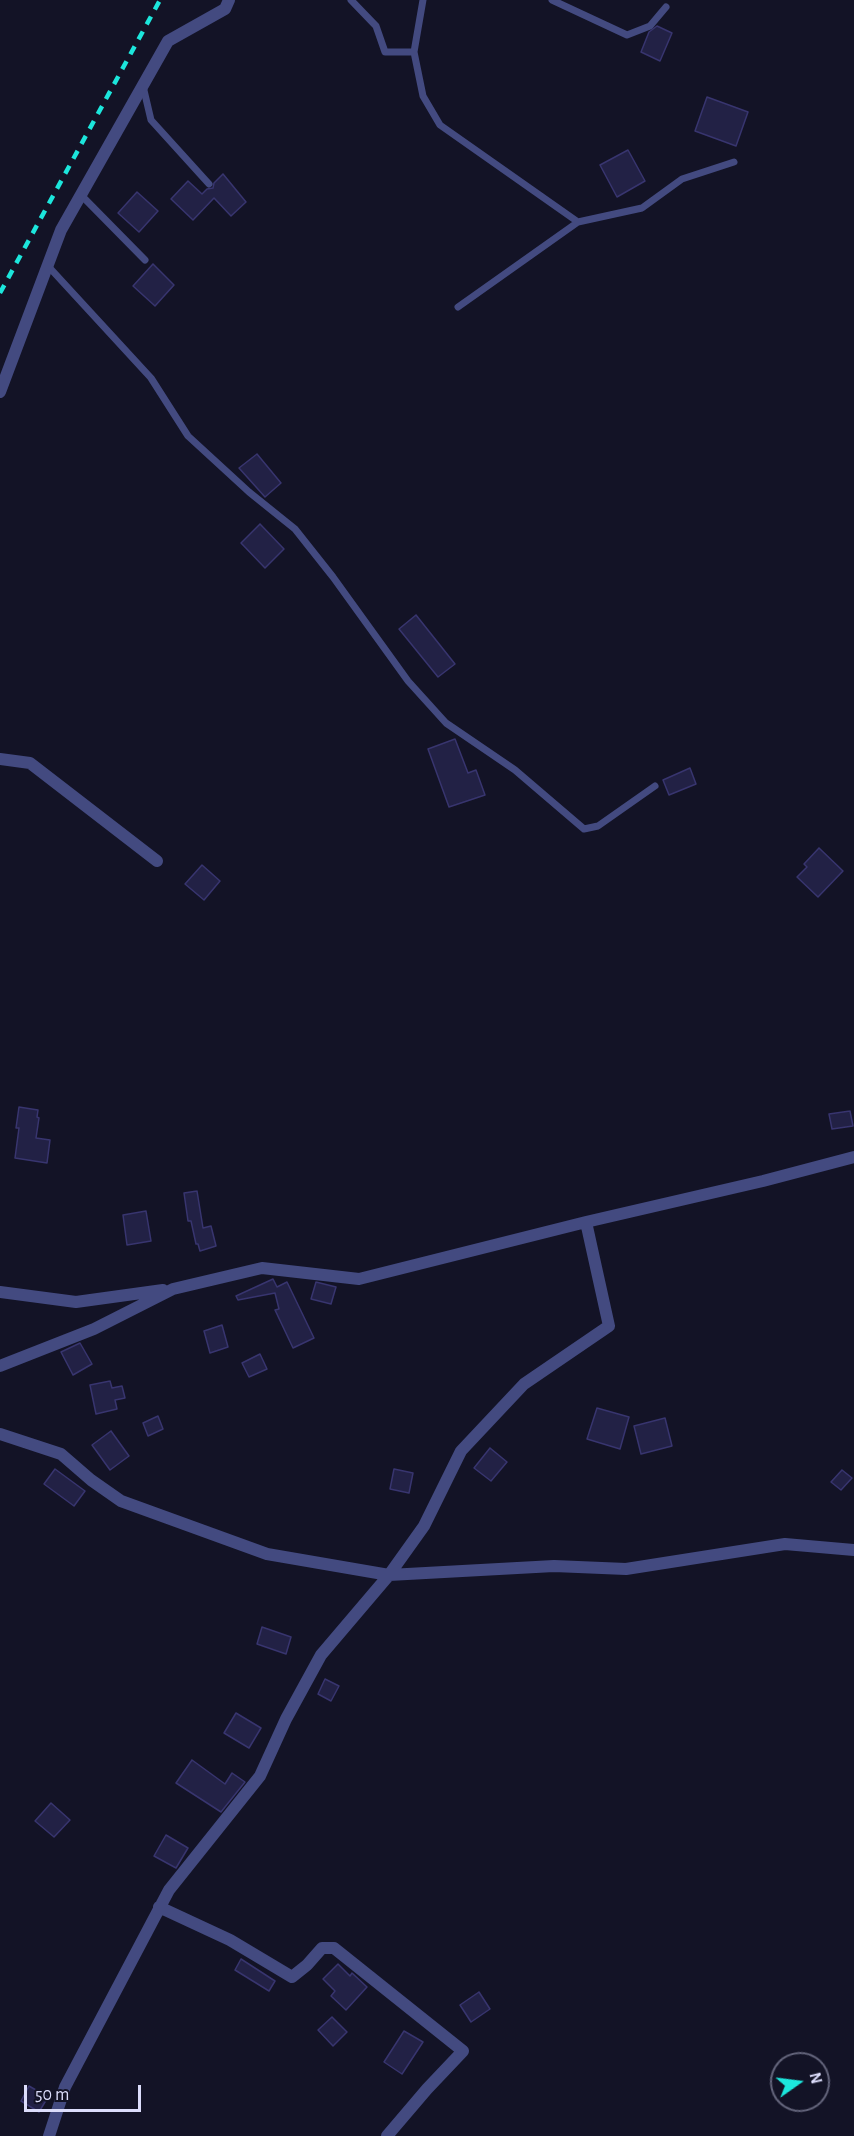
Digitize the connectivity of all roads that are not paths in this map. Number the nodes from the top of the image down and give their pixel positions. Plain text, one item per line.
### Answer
1 (229, 0) edge
2 (351, 0) edge
3 (423, 0) edge
4 (552, 0) edge
5 (666, 6) dead end
6 (414, 52) junction
7 (142, 87) junction
8 (734, 162) dead end
9 (209, 184) dead end
10 (81, 195) junction
11 (578, 222) junction
12 (145, 260) dead end
13 (48, 266) junction
14 (458, 307) dead end
15 (0, 392) edge
16 (0, 759) edge
17 (655, 786) dead end
18 (157, 861) dead end
19 (854, 1157) edge
20 (586, 1222) junction
21 (173, 1288) junction
22 (0, 1292) edge
23 (0, 1366) edge
24 (0, 1434) edge
25 (854, 1550) edge
26 (389, 1575) junction
27 (159, 1908) junction
28 (49, 2136) edge
29 (387, 2136) edge

1 - 7 street
2 - 6 lane
3 - 6 lane
4 - 5 lane
6 - 11 lane
7 - 9 lane
7 - 10 street
8 - 11 lane
10 - 12 lane
10 - 13 street
11 - 14 lane
13 - 15 street
13 - 17 lane
16 - 18 street
19 - 20 street
20 - 21 street
20 - 26 street
21 - 22 street
21 - 23 street
24 - 26 street
25 - 26 street
26 - 27 street
27 - 28 street
27 - 29 street

